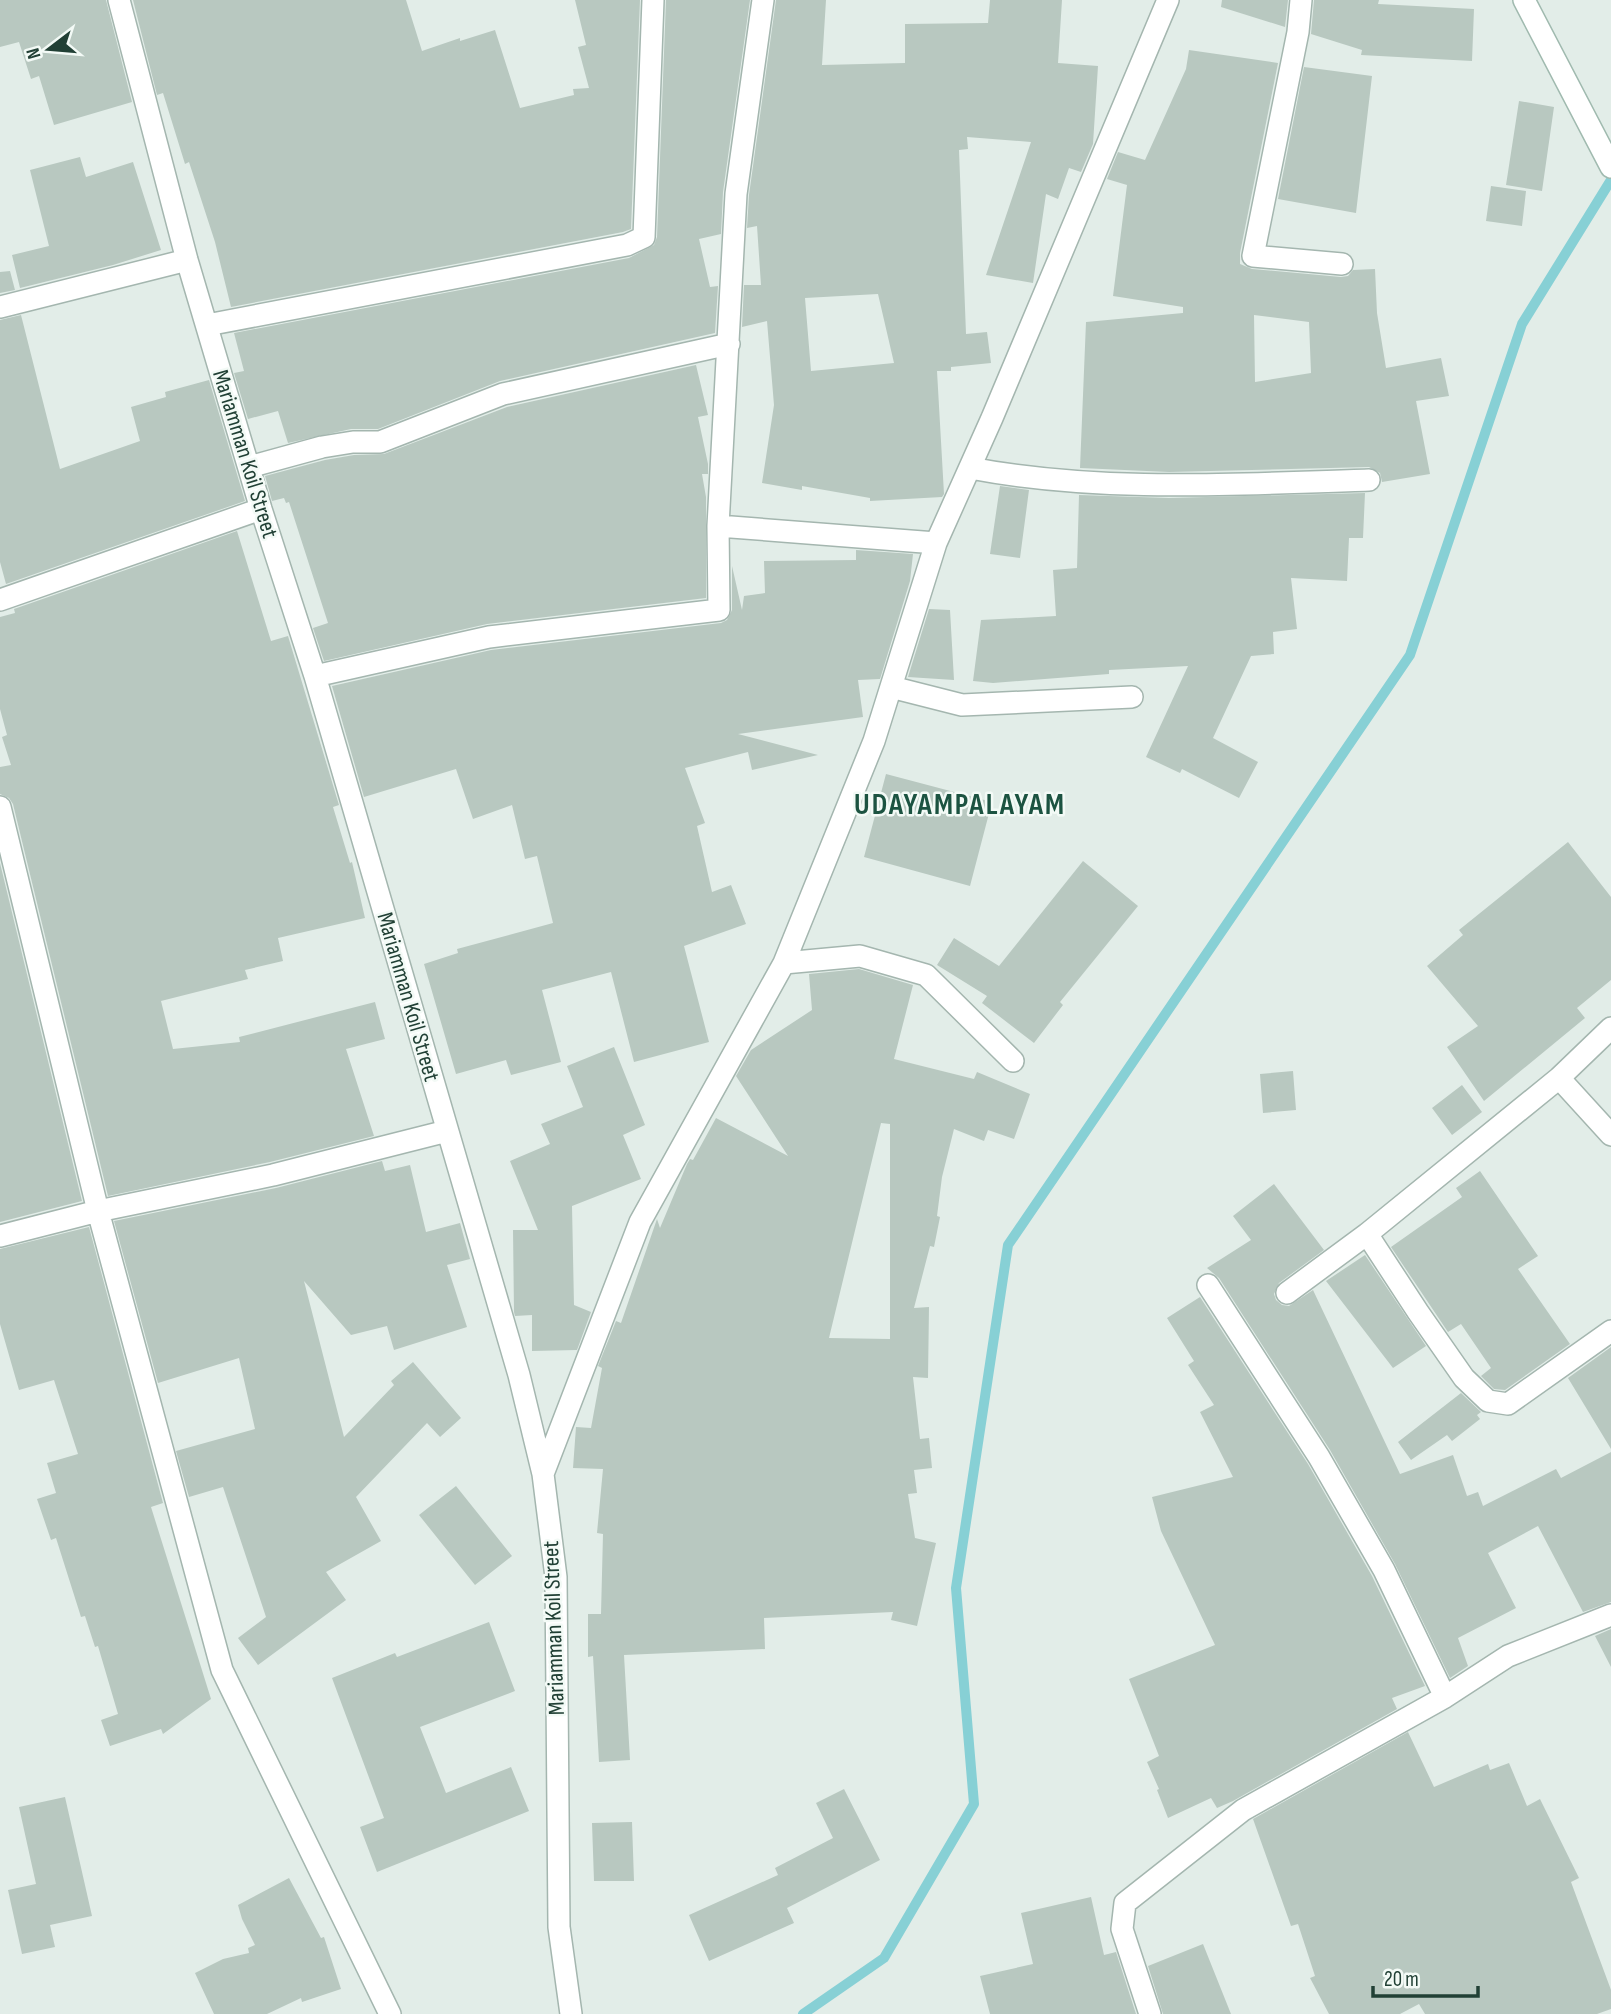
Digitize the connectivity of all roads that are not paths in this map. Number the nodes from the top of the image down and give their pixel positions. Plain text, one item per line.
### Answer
1 (119, 0) edge
2 (653, 0) edge
3 (763, 0) edge
4 (1167, 0) edge
5 (1301, 0) edge
6 (1524, 0) edge
7 (1611, 167) edge
8 (187, 260) junction
9 (1342, 264) dead end
10 (0, 307) edge
11 (207, 325) junction
12 (729, 344) junction
13 (248, 467) junction
14 (970, 468) junction
15 (1369, 480) dead end
16 (261, 509) junction
17 (718, 526) junction
18 (936, 543) junction
19 (0, 600) edge
20 (315, 676) junction
21 (891, 687) junction
22 (1132, 697) dead end
23 (0, 807) edge
24 (783, 963) junction
25 (1611, 1028) edge
26 (1013, 1060) dead end
27 (1559, 1078) junction
28 (447, 1131) junction
29 (1611, 1135) edge
30 (98, 1211) junction
31 (1367, 1234) junction
32 (0, 1236) edge
33 (1208, 1285) dead end
34 (1287, 1293) dead end
35 (1611, 1331) edge
36 (543, 1474) junction
37 (1611, 1615) edge
38 (1445, 1697) junction
39 (390, 2014) edge
40 (571, 2014) edge
41 (1150, 2014) edge

1 - 8 street, Mariamman Koil Street
2 - 11 street
3 - 12 street
4 - 14 street
5 - 9 street
6 - 7 street
8 - 10 street
8 - 11 street, Mariamman Koil Street
11 - 13 street, Mariamman Koil Street
12 - 13 street
12 - 17 street
13 - 16 street, Mariamman Koil Street
14 - 15 street
14 - 18 street
16 - 19 street
16 - 20 street, Mariamman Koil Street
17 - 18 street
17 - 20 street
18 - 21 street
20 - 28 street, Mariamman Koil Street
21 - 22 street
21 - 24 street
23 - 30 street
24 - 26 street
24 - 36 street
25 - 27 street
27 - 29 street
27 - 31 street
28 - 30 street
28 - 36 street, Mariamman Koil Street
30 - 32 street
30 - 39 street
31 - 34 street
31 - 35 street
33 - 38 street
36 - 40 street, Mariamman Koil Street
37 - 38 street
38 - 41 street

